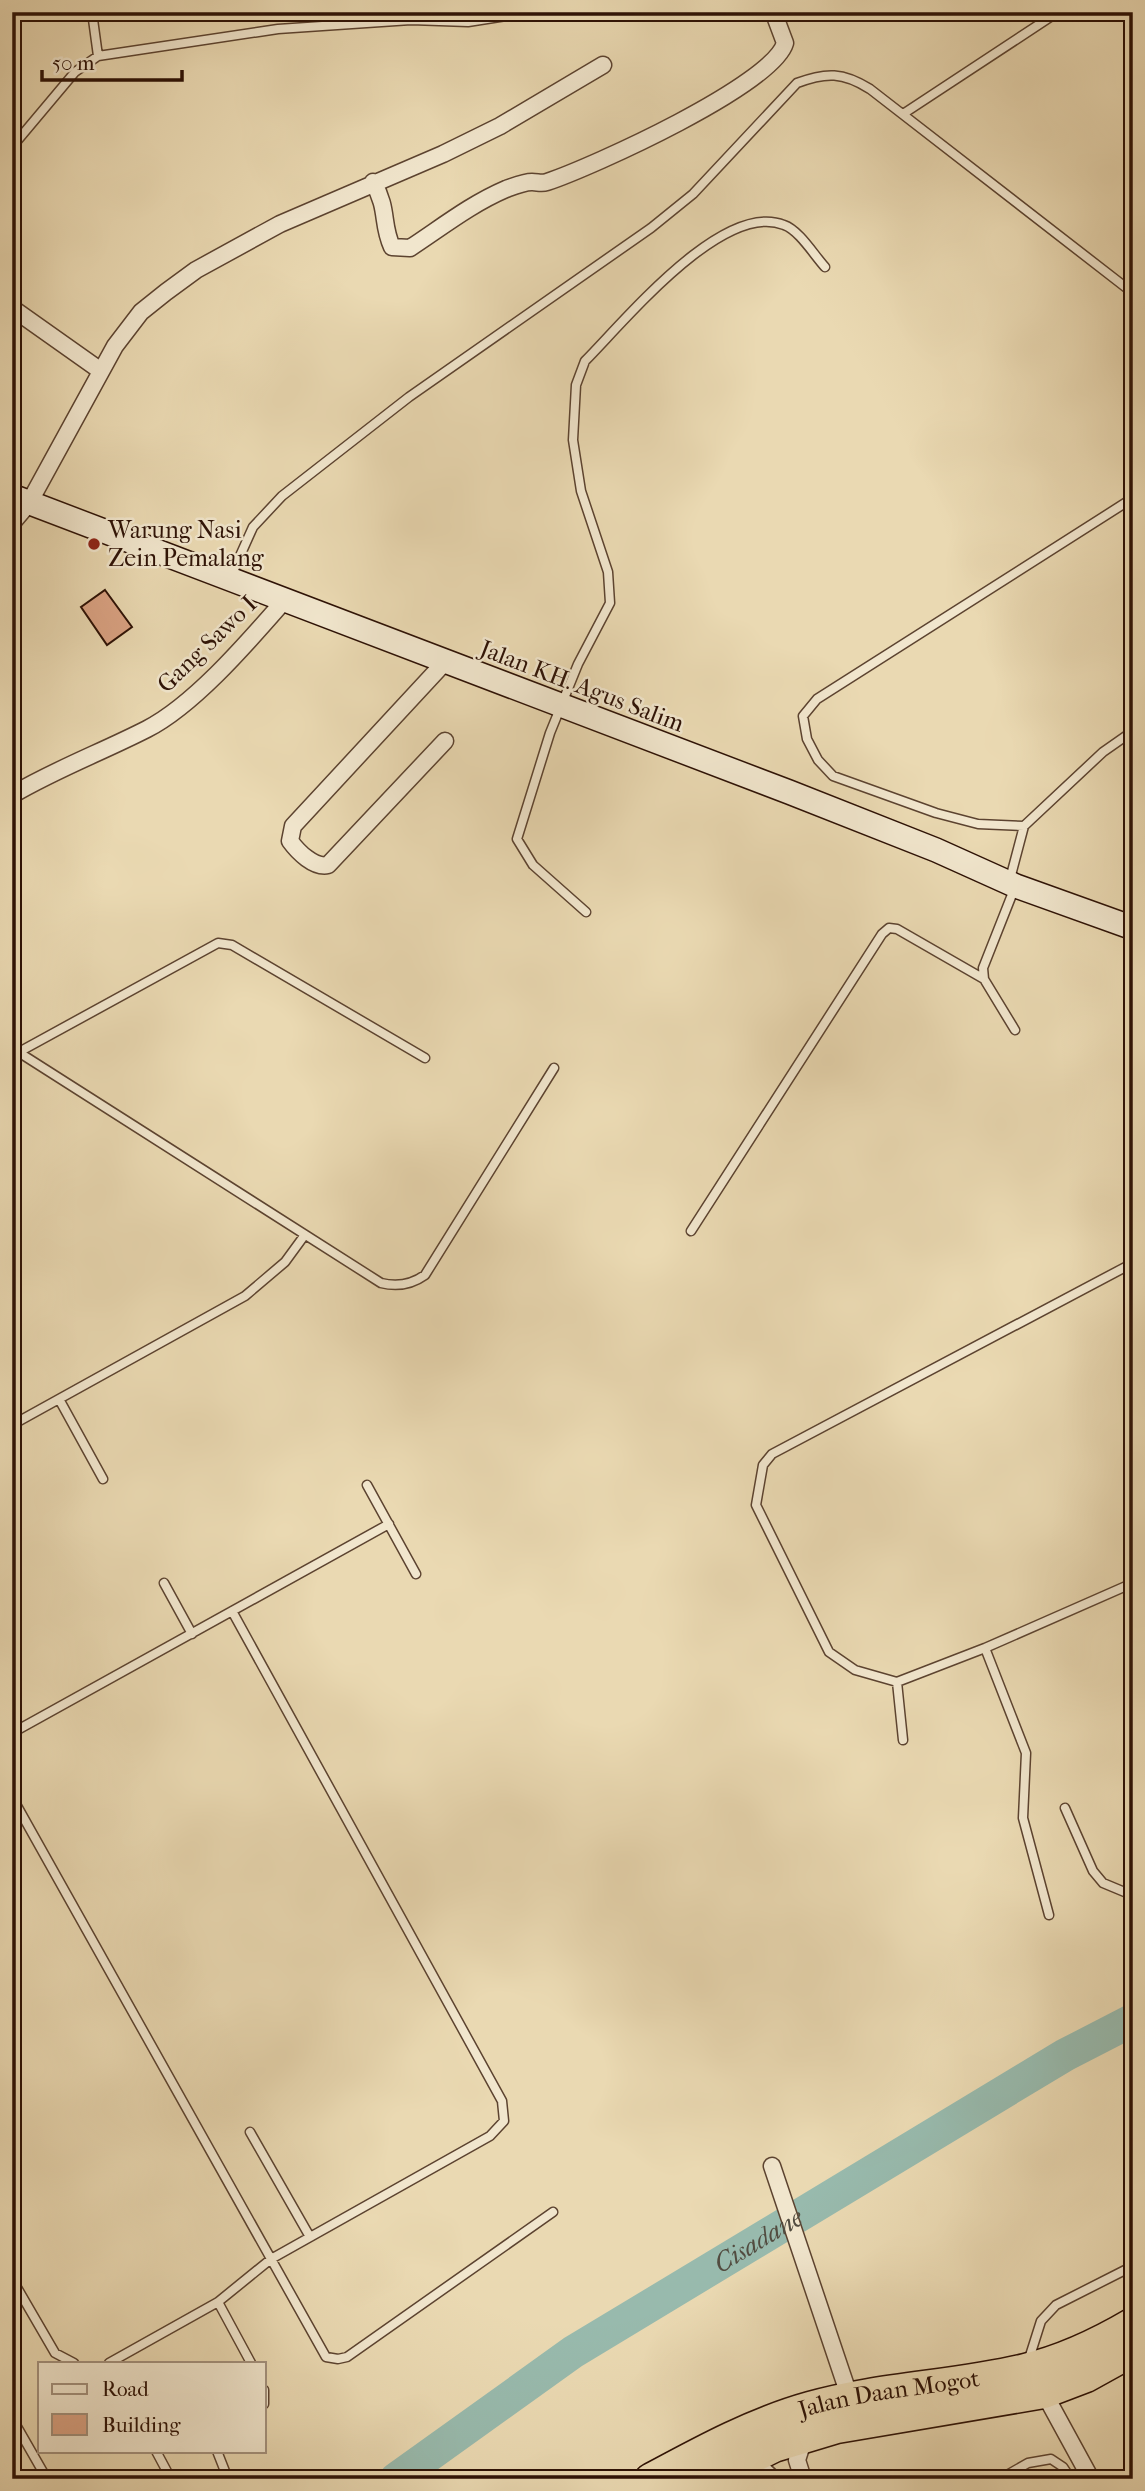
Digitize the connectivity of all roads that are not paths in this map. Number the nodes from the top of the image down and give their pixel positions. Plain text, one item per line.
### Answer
1 (92, 12) edge
2 (533, 12) edge
3 (782, 12) edge
4 (1058, 12) edge
5 (440, 17) edge
6 (98, 56) junction
7 (603, 65) dead end
8 (903, 114) junction
9 (12, 147) edge
10 (373, 182) junction
11 (825, 267) dead end
12 (1133, 293) edge
13 (12, 308) edge
14 (101, 372) junction
15 (1133, 498) edge
16 (21, 500) edge
17 (12, 523) edge
18 (229, 581) junction
19 (283, 602) junction
20 (444, 663) junction
21 (561, 706) junction
22 (1133, 731) edge
23 (445, 741) dead end
24 (12, 795) edge
25 (1024, 826) junction
26 (1012, 884) junction
27 (586, 912) dead end
28 (1133, 928) edge
29 (984, 979) junction
30 (1015, 1030) dead end
31 (15, 1050) edge
32 (425, 1058) dead end
33 (554, 1068) dead end
34 (691, 1231) dead end
35 (304, 1236) junction
36 (1133, 1263) edge
37 (59, 1399) junction
38 (12, 1424) edge
39 (103, 1479) dead end
40 (366, 1485) dead end
41 (388, 1524) junction
42 (416, 1574) dead end
43 (164, 1583) dead end
44 (1133, 1583) edge
45 (232, 1611) junction
46 (192, 1633) junction
47 (985, 1648) junction
48 (897, 1682) junction
49 (12, 1733) edge
50 (903, 1740) dead end
51 (12, 1797) edge
52 (1065, 1808) dead end
53 (1133, 1890) edge
54 (1049, 1915) dead end
55 (250, 2132) dead end
56 (772, 2166) dead end
57 (553, 2212) dead end
58 (310, 2237) junction
59 (271, 2259) junction
60 (1133, 2266) edge
61 (12, 2279) edge
62 (218, 2302) junction
63 (1133, 2323) edge
64 (1133, 2351) edge
65 (72, 2362) edge
66 (111, 2362) edge
67 (250, 2362) edge
68 (1025, 2370) junction
69 (1044, 2393) junction
70 (850, 2398) junction
71 (1133, 2415) edge
72 (12, 2418) edge
73 (1133, 2427) edge
74 (804, 2437) junction
75 (157, 2452) edge
76 (217, 2452) edge
77 (744, 2460) junction
78 (47, 2479) edge
79 (172, 2479) edge
80 (228, 2479) edge
81 (650, 2479) edge
82 (709, 2479) edge
83 (773, 2479) edge
84 (803, 2479) edge
85 (1000, 2479) edge
86 (1071, 2479) edge
87 (1091, 2479) edge

1 - 6 lane
2 - 5 lane
3 - 10 street
4 - 8 lane
5 - 6 lane
6 - 9 lane
7 - 10 street
8 - 12 lane
8 - 18 lane
10 - 14 street
11 - 21 lane
13 - 14 street
14 - 16 street
15 - 25 lane
16 - 17 street
16 - 18 street, Jalan KH. Agus Salim
18 - 19 street, Jalan KH. Agus Salim
19 - 20 street, Jalan KH. Agus Salim
19 - 24 street, Gang Sawo I
20 - 21 street, Jalan KH. Agus Salim
20 - 23 street
21 - 26 street, Jalan KH. Agus Salim
21 - 27 lane
22 - 25 lane
25 - 26 lane
26 - 28 street, Jalan KH. Agus Salim
26 - 29 lane
29 - 30 lane
29 - 34 lane
31 - 32 lane
31 - 35 lane
33 - 35 lane
35 - 37 lane
36 - 48 lane
37 - 38 lane
37 - 39 lane
40 - 41 lane
41 - 42 lane
41 - 45 lane
43 - 46 lane
44 - 47 lane
45 - 46 lane
45 - 58 lane
46 - 49 lane
47 - 48 lane
47 - 54 lane
48 - 50 lane
51 - 59 lane
52 - 53 lane
55 - 58 lane
56 - 70 street
57 - 59 lane
58 - 59 lane
59 - 62 lane
60 - 68 lane
61 - 65 lane
62 - 66 lane
62 - 67 lane
63 - 68 highway, Jalan Daan Mogot
64 - 69 highway, Jalan Daan Mogot
68 - 70 highway, Jalan Daan Mogot
69 - 74 highway, Jalan Daan Mogot
69 - 87 street
70 - 81 highway, Jalan Daan Mogot
71 - 73 lane
72 - 78 lane
74 - 77 highway, Jalan Daan Mogot
74 - 84 street
75 - 79 lane
76 - 80 lane
77 - 82 highway, Jalan Daan Mogot
77 - 83 street
85 - 86 lane

